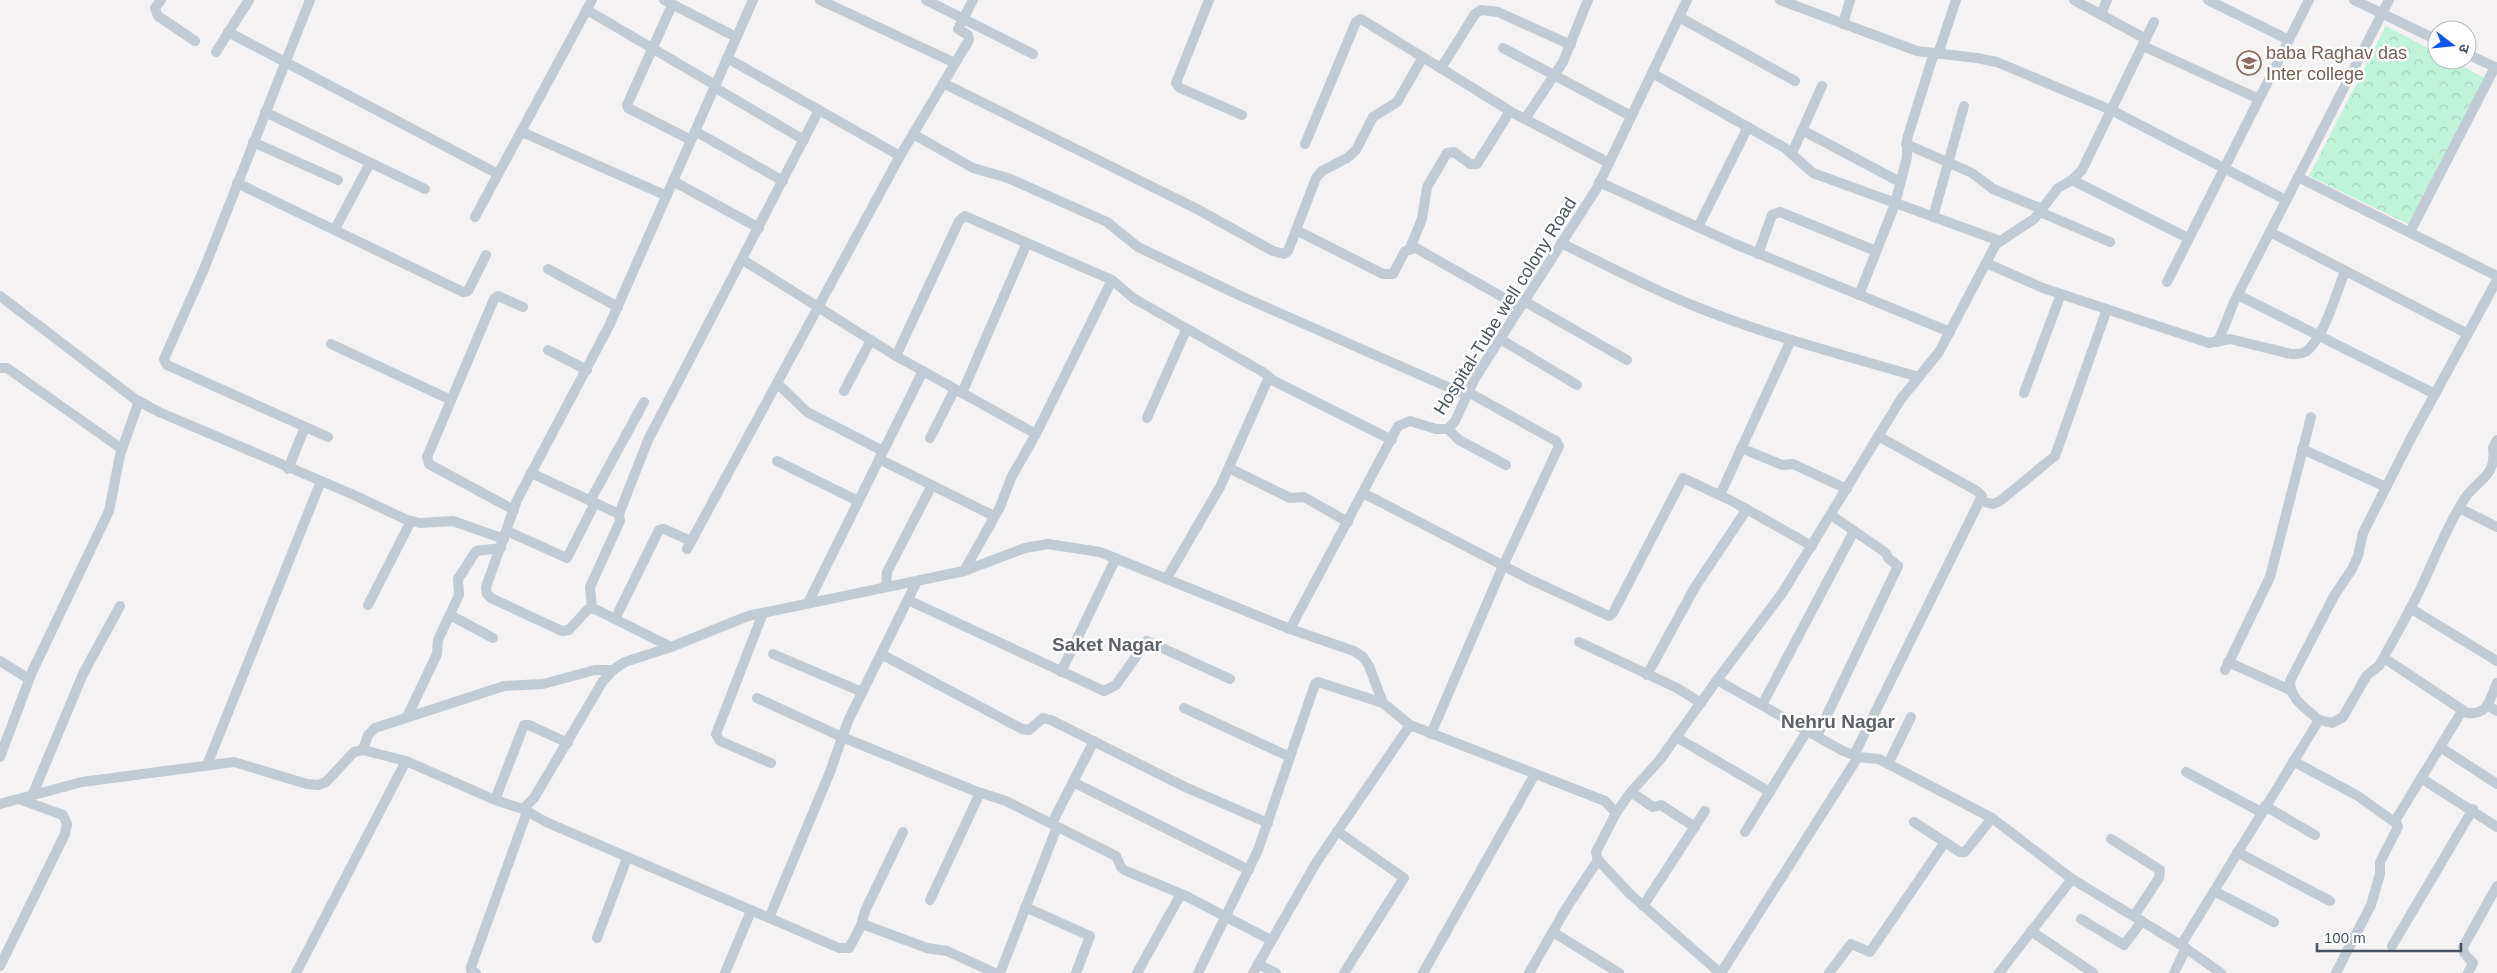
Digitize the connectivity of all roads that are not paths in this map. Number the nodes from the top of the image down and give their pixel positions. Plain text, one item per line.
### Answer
1 (161, 0) edge
2 (249, 0) edge
3 (310, 0) edge
4 (592, 0) edge
5 (753, 0) edge
6 (820, 0) edge
7 (926, 0) edge
8 (974, 0) edge
9 (1209, 0) edge
10 (1588, 0) edge
11 (1687, 0) edge
12 (1850, 0) edge
13 (1956, 0) edge
14 (2074, 0) edge
15 (2107, 0) edge
16 (2208, 0) edge
17 (2310, 0) edge
18 (2354, 0) edge
19 (2389, 0) edge
20 (1783, 1) edge
21 (668, 2) edge
22 (587, 10) junction
23 (2101, 14) junction
24 (2382, 14) junction
25 (1679, 17) junction
26 (964, 19) junction
27 (2154, 22) dead end
28 (1843, 24) junction
29 (228, 32) junction
30 (2427, 35) edge
31 (736, 37) junction
32 (2289, 40) junction
33 (195, 41) dead end
34 (2144, 42) junction
35 (1571, 45) junction
36 (1503, 48) dead end
37 (652, 49) junction
38 (216, 52) dead end
39 (1033, 54) dead end
40 (1936, 54) junction
41 (1423, 57) junction
42 (727, 58) junction
43 (2477, 59) edge
44 (284, 63) junction
45 (955, 64) junction
46 (1441, 68) junction
47 (2496, 68) edge
48 (1652, 73) junction
49 (1554, 75) junction
50 (1795, 81) dead end
51 (943, 83) junction
52 (715, 86) junction
53 (1822, 86) dead end
54 (2259, 100) junction
55 (1964, 106) dead end
56 (819, 110) junction
57 (2112, 110) junction
58 (1510, 111) junction
59 (265, 112) junction
60 (1242, 115) dead end
61 (1631, 116) junction
62 (1524, 119) junction
63 (1748, 127) junction
64 (1802, 130) junction
65 (522, 132) junction
66 (913, 134) junction
67 (693, 135) junction
68 (804, 140) junction
69 (253, 142) junction
70 (1305, 144) dead end
71 (1906, 144) junction
72 (1792, 153) junction
73 (900, 156) junction
74 (1948, 162) junction
75 (370, 163) junction
76 (1608, 163) junction
77 (2224, 168) junction
78 (498, 174) junction
79 (2298, 177) junction
80 (338, 180) dead end
81 (783, 180) junction
82 (2072, 180) junction
83 (673, 181) junction
84 (1599, 182) junction
85 (1900, 182) junction
86 (238, 183) junction
87 (425, 189) dead end
88 (666, 196) junction
89 (2286, 200) junction
90 (1895, 204) junction
91 (2041, 210) junction
92 (475, 217) dead end
93 (1932, 217) junction
94 (1698, 227) junction
95 (759, 228) junction
96 (335, 229) junction
97 (1296, 230) junction
98 (2270, 232) junction
99 (2410, 232) junction
100 (2188, 238) junction
101 (2000, 241) junction
102 (2110, 242) dead end
103 (1027, 243) junction
104 (1562, 243) junction
105 (1410, 248) junction
106 (1876, 251) junction
107 (1758, 254) junction
108 (486, 255) dead end
109 (743, 260) junction
110 (1986, 263) junction
111 (548, 269) dead end
112 (2345, 271) junction
113 (2497, 276) edge
114 (1112, 280) junction
115 (2497, 280) edge
116 (2167, 282) dead end
117 (2061, 294) junction
118 (1858, 295) junction
119 (2238, 295) junction
120 (0, 296) edge
121 (1522, 304) junction
122 (818, 306) junction
123 (524, 307) dead end
124 (618, 307) junction
125 (2107, 310) junction
126 (1186, 330) junction
127 (1950, 332) junction
128 (2468, 334) junction
129 (2318, 336) junction
130 (1500, 339) junction
131 (871, 340) junction
132 (1791, 340) junction
133 (2218, 342) junction
134 (331, 344) dead end
135 (548, 350) dead end
136 (896, 356) junction
137 (1626, 360) dead end
138 (0, 368) edge
139 (586, 370) junction
140 (923, 371) junction
141 (1269, 377) junction
142 (1920, 377) junction
143 (777, 383) junction
144 (1577, 386) dead end
145 (844, 391) dead end
146 (958, 391) junction
147 (1467, 393) junction
148 (2024, 393) dead end
149 (2435, 394) junction
150 (451, 400) junction
151 (139, 401) junction
152 (644, 402) dead end
153 (2311, 417) dead end
154 (1147, 418) dead end
155 (305, 427) junction
156 (1448, 430) junction
157 (1036, 434) junction
158 (1878, 436) junction
159 (328, 437) dead end
160 (930, 438) dead end
161 (1392, 440) junction
162 (2497, 440) edge
163 (1742, 448) junction
164 (122, 449) junction
165 (2302, 449) junction
166 (881, 455) junction
167 (2496, 459) edge
168 (777, 461) dead end
169 (1506, 465) dead end
170 (1229, 468) junction
171 (288, 469) junction
172 (531, 473) junction
173 (321, 481) junction
174 (932, 485) junction
175 (2386, 487) junction
176 (1847, 489) junction
177 (1363, 493) junction
178 (1720, 495) junction
179 (858, 501) junction
180 (1982, 501) junction
181 (593, 502) junction
182 (2459, 508) junction
183 (1747, 509) junction
184 (514, 510) junction
185 (619, 514) junction
186 (1831, 515) junction
187 (994, 516) junction
188 (411, 522) junction
189 (1348, 522) junction
190 (2497, 527) edge
191 (1854, 531) junction
192 (504, 539) junction
193 (1812, 546) junction
194 (1116, 558) junction
195 (1503, 566) junction
196 (964, 571) junction
197 (1167, 578) junction
198 (918, 581) junction
199 (886, 587) junction
200 (908, 600) junction
201 (808, 603) junction
202 (368, 605) dead end
203 (120, 606) dead end
204 (2410, 608) junction
205 (592, 609) junction
206 (763, 613) junction
207 (450, 614) junction
208 (615, 620) junction
209 (1290, 629) junction
210 (493, 638) dead end
211 (1579, 642) dead end
212 (671, 648) junction
213 (773, 654) dead end
214 (881, 654) junction
215 (2384, 658) junction
216 (0, 661) edge
217 (2497, 661) edge
218 (613, 670) junction
219 (1062, 672) junction
220 (1647, 675) junction
221 (29, 679) junction
222 (1230, 679) dead end
223 (1717, 680) junction
224 (2497, 683) edge
225 (2290, 690) junction
226 (862, 692) junction
227 (757, 698) dead end
228 (1701, 703) junction
229 (1382, 704) junction
230 (1762, 705) junction
231 (2487, 705) junction
232 (1184, 708) dead end
233 (2462, 710) junction
234 (2497, 711) edge
235 (407, 717) junction
236 (1911, 717) dead end
237 (2319, 720) junction
238 (1410, 725) junction
239 (1807, 731) junction
240 (1431, 734) junction
241 (842, 736) junction
242 (1817, 736) junction
243 (1676, 737) junction
244 (1094, 741) junction
245 (568, 743) junction
246 (2440, 747) junction
247 (363, 750) junction
248 (1856, 756) junction
249 (0, 757) edge
250 (1290, 757) junction
251 (406, 761) junction
252 (2293, 761) junction
253 (770, 763) dead end
254 (1888, 764) junction
255 (207, 765) junction
256 (2186, 772) dead end
257 (1535, 774) junction
258 (2421, 778) junction
259 (1073, 782) junction
260 (2497, 784) edge
261 (1631, 792) junction
262 (1770, 792) junction
263 (980, 793) junction
264 (32, 796) junction
265 (19, 799) junction
266 (495, 800) junction
267 (0, 804) edge
268 (2263, 809) junction
269 (2473, 809) junction
270 (525, 810) junction
271 (1706, 811) dead end
272 (1616, 813) junction
273 (1992, 818) junction
274 (2395, 820) junction
275 (1914, 822) dead end
276 (1268, 823) junction
277 (1054, 825) junction
278 (1695, 827) junction
279 (2497, 827) edge
280 (1337, 831) junction
281 (903, 832) dead end
282 (1745, 832) dead end
283 (2315, 835) dead end
284 (2111, 839) dead end
285 (1945, 842) junction
286 (2238, 852) junction
287 (627, 858) junction
288 (1598, 860) junction
289 (1249, 870) junction
290 (2072, 878) junction
291 (2497, 886) edge
292 (2214, 891) junction
293 (1181, 894) junction
294 (930, 900) dead end
295 (2330, 901) dead end
296 (1643, 906) junction
297 (1025, 907) junction
298 (751, 911) junction
299 (1226, 917) junction
300 (769, 918) junction
301 (2081, 919) dead end
302 (2138, 919) junction
303 (2274, 922) dead end
304 (862, 926) junction
305 (2031, 931) junction
306 (1553, 932) junction
307 (597, 938) dead end
308 (1271, 940) junction
309 (2392, 946) dead end
310 (2184, 947) junction
311 (0, 966) edge
312 (1255, 968) edge
313 (300, 972) edge
314 (476, 973) edge
315 (725, 973) edge
316 (995, 973) edge
317 (1000, 973) edge
318 (1076, 973) edge
319 (1137, 973) edge
320 (1198, 973) edge
321 (1276, 973) edge
322 (1344, 973) edge
323 (1423, 973) edge
324 (1529, 973) edge
325 (1619, 973) edge
326 (1720, 973) edge
327 (1829, 973) edge
328 (1999, 973) edge
329 (2093, 973) edge
330 (2174, 973) edge
331 (2221, 973) edge
332 (2336, 973) edge
333 (2468, 973) edge

1 - 33 street
2 - 29 street
3 - 44 street
4 - 22 street
5 - 31 street
6 - 45 street
7 - 26 street
8 - 26 street
9 - 60 street
10 - 35 street
11 - 25 street, Hospital-Tube well colony Road
12 - 28 street
13 - 40 street
14 - 23 street
15 - 23 street
16 - 32 street
17 - 32 street
18 - 24 street
19 - 24 street
20 - 28 street
21 - 31 street
21 - 37 street
22 - 37 street
22 - 65 street
23 - 34 street
24 - 30 street
24 - 79 street
25 - 48 street, Hospital-Tube well colony Road
25 - 50 street
26 - 39 street
26 - 45 street
27 - 34 street
28 - 40 street
29 - 38 street
29 - 44 street
31 - 42 street
32 - 54 street
34 - 54 street
34 - 57 street
35 - 46 street
35 - 49 street
36 - 49 street
37 - 52 street
37 - 67 street
40 - 57 street
40 - 71 street
41 - 46 street
41 - 70 street
41 - 97 street
42 - 52 street
42 - 56 street
43 - 47 street
44 - 59 street
44 - 78 street
45 - 51 street
46 - 58 street
47 - 99 street
48 - 61 street, Hospital-Tube well colony Road
48 - 63 street
49 - 61 street
49 - 62 street
51 - 66 street
51 - 97 street
52 - 67 street
52 - 68 street
53 - 64 street
54 - 77 street
55 - 74 street
56 - 68 street
56 - 73 street
57 - 77 street
57 - 82 street
58 - 62 street
58 - 105 street
59 - 69 street
59 - 75 street
61 - 76 street, Hospital-Tube well colony Road
62 - 76 street
63 - 72 street
63 - 94 street
64 - 72 street
64 - 85 street
65 - 78 street
65 - 88 street
66 - 73 street
66 - 147 street
67 - 81 street
67 - 83 street
68 - 81 street
69 - 80 street
69 - 86 street
71 - 74 street
71 - 85 street
72 - 90 street
73 - 122 street
74 - 91 street
74 - 93 street
75 - 87 street
75 - 96 street
76 - 84 street, Hospital-Tube well colony Road
77 - 89 street
77 - 100 street
78 - 92 street
79 - 89 street
79 - 99 street
81 - 95 street
82 - 91 street
82 - 100 street
83 - 88 street
83 - 95 street
84 - 94 street
84 - 104 street, Hospital-Tube well colony Road
85 - 90 street
86 - 96 street
86 - 155 street
88 - 124 street
89 - 98 street
90 - 93 street
90 - 106 street
91 - 101 street
91 - 102 street
93 - 101 street
94 - 107 street
95 - 109 street
96 - 108 street
97 - 105 street
98 - 112 street
98 - 119 street
99 - 113 street
100 - 116 street
101 - 110 street
103 - 114 street
103 - 136 street
103 - 146 street
104 - 121 street, Hospital-Tube well colony Road
104 - 132 street
105 - 121 street
106 - 107 street
106 - 118 street
107 - 118 street
109 - 122 street
109 - 185 street
110 - 117 street
110 - 127 street
111 - 124 street
112 - 128 street
112 - 129 street
114 - 126 street
114 - 157 street
115 - 128 street
117 - 125 street
117 - 148 street
118 - 127 street
119 - 129 street
119 - 133 street
120 - 151 street
121 - 130 street, Hospital-Tube well colony Road
121 - 137 street
122 - 131 street
122 - 143 street
123 - 150 street
124 - 139 street
125 - 133 street
125 - 180 street
126 - 141 street
126 - 154 street
127 - 142 street
128 - 149 street
129 - 133 street
129 - 149 street
130 - 144 street
130 - 147 street, Hospital-Tube well colony Road
131 - 136 street
131 - 145 street
132 - 142 street
132 - 163 street
134 - 150 street
135 - 139 street
136 - 140 street
138 - 164 street
139 - 172 street
140 - 146 street
140 - 166 street
141 - 161 street
141 - 170 street
142 - 158 street
143 - 166 street
143 - 208 street
146 - 157 street
146 - 160 street
147 - 156 street, Hospital-Tube well colony Road
147 - 195 street
149 - 175 street
150 - 184 street
151 - 164 street
151 - 171 street
152 - 181 street
153 - 165 street
155 - 159 street
155 - 171 street
156 - 161 street, Hospital-Tube well colony Road
156 - 169 street
157 - 187 street
158 - 176 street
158 - 180 street
161 - 177 street, Hospital-Tube well colony Road
162 - 167 street
163 - 176 street
163 - 178 street
164 - 221 street
165 - 175 street
165 - 225 street
166 - 174 street
166 - 179 street
167 - 182 street
168 - 179 street
170 - 189 street
170 - 197 street
171 - 173 street
172 - 181 street
172 - 184 street
173 - 188 street
173 - 255 street
174 - 187 street
174 - 199 street
175 - 225 street
176 - 186 street
177 - 189 street, Hospital-Tube well colony Road
177 - 195 street
178 - 183 street
178 - 195 street
179 - 201 street
180 - 248 street
181 - 185 street
181 - 192 street
182 - 190 street
182 - 204 street
183 - 193 street
183 - 220 street
184 - 192 street
185 - 205 street
186 - 191 street
186 - 193 street
187 - 196 street
188 - 192 street
188 - 202 street
189 - 209 street, Hospital-Tube well colony Road
191 - 230 street
191 - 242 street
192 - 205 street
192 - 207 street
193 - 223 street
194 - 196 street
194 - 197 street
194 - 219 street
195 - 240 street
196 - 198 street
197 - 209 street
198 - 199 street
198 - 200 street
199 - 201 street
200 - 214 street
200 - 219 street
201 - 206 street
203 - 264 street
204 - 215 street
204 - 217 street
205 - 208 street
206 - 212 street
206 - 253 street
207 - 210 street
207 - 235 street
208 - 212 street
209 - 229 street
211 - 220 street
212 - 218 street
213 - 226 street
214 - 226 street
214 - 244 street
215 - 233 street
215 - 237 street
216 - 221 street
218 - 235 street
218 - 245 street
219 - 222 street
220 - 228 street
221 - 249 street
223 - 228 street
223 - 230 street
224 - 231 street
225 - 237 street
226 - 241 street
227 - 241 street
228 - 243 street
229 - 238 street
229 - 250 street
230 - 239 street
231 - 233 street
231 - 234 street
232 - 250 street
233 - 246 street
235 - 247 street
236 - 254 street
237 - 252 street
238 - 240 street
238 - 280 street
239 - 242 street
239 - 262 street
240 - 257 street
241 - 263 street
241 - 300 street
242 - 248 street
243 - 261 street
243 - 262 street
244 - 259 street
244 - 276 street
245 - 266 street
245 - 270 street
246 - 258 street
246 - 260 street
247 - 251 street
247 - 255 street
248 - 254 street
248 - 326 street
250 - 276 street
251 - 266 street
251 - 313 street
252 - 268 street
252 - 274 street
254 - 273 street
255 - 264 street
256 - 268 street
257 - 272 street
257 - 323 street
258 - 269 street
258 - 274 street
259 - 277 street
259 - 289 street
261 - 272 street
261 - 278 street
262 - 282 street
263 - 277 street
263 - 294 street
264 - 265 street
265 - 267 street
265 - 311 street
266 - 270 street
268 - 283 street
268 - 286 street
269 - 279 street
269 - 309 street
270 - 287 street
270 - 314 street
271 - 278 street
272 - 288 street
273 - 285 street
273 - 290 street
274 - 332 street
275 - 285 street
276 - 289 street
277 - 293 street
277 - 297 street
278 - 296 street
280 - 308 street
280 - 322 street
281 - 304 street
284 - 302 street
285 - 327 street
286 - 292 street
286 - 295 street
287 - 298 street
287 - 307 street
288 - 296 street
288 - 306 street
289 - 299 street
290 - 302 street
290 - 305 street
291 - 333 street
292 - 303 street
292 - 310 street
293 - 299 street
293 - 319 street
296 - 326 street
297 - 317 street
297 - 318 street
298 - 300 street
298 - 315 street
299 - 308 street
299 - 320 street
300 - 304 street
301 - 302 street
302 - 310 street
304 - 316 street
305 - 328 street
305 - 329 street
306 - 324 street
306 - 325 street
308 - 312 street
310 - 330 street
310 - 331 street
312 - 321 street

